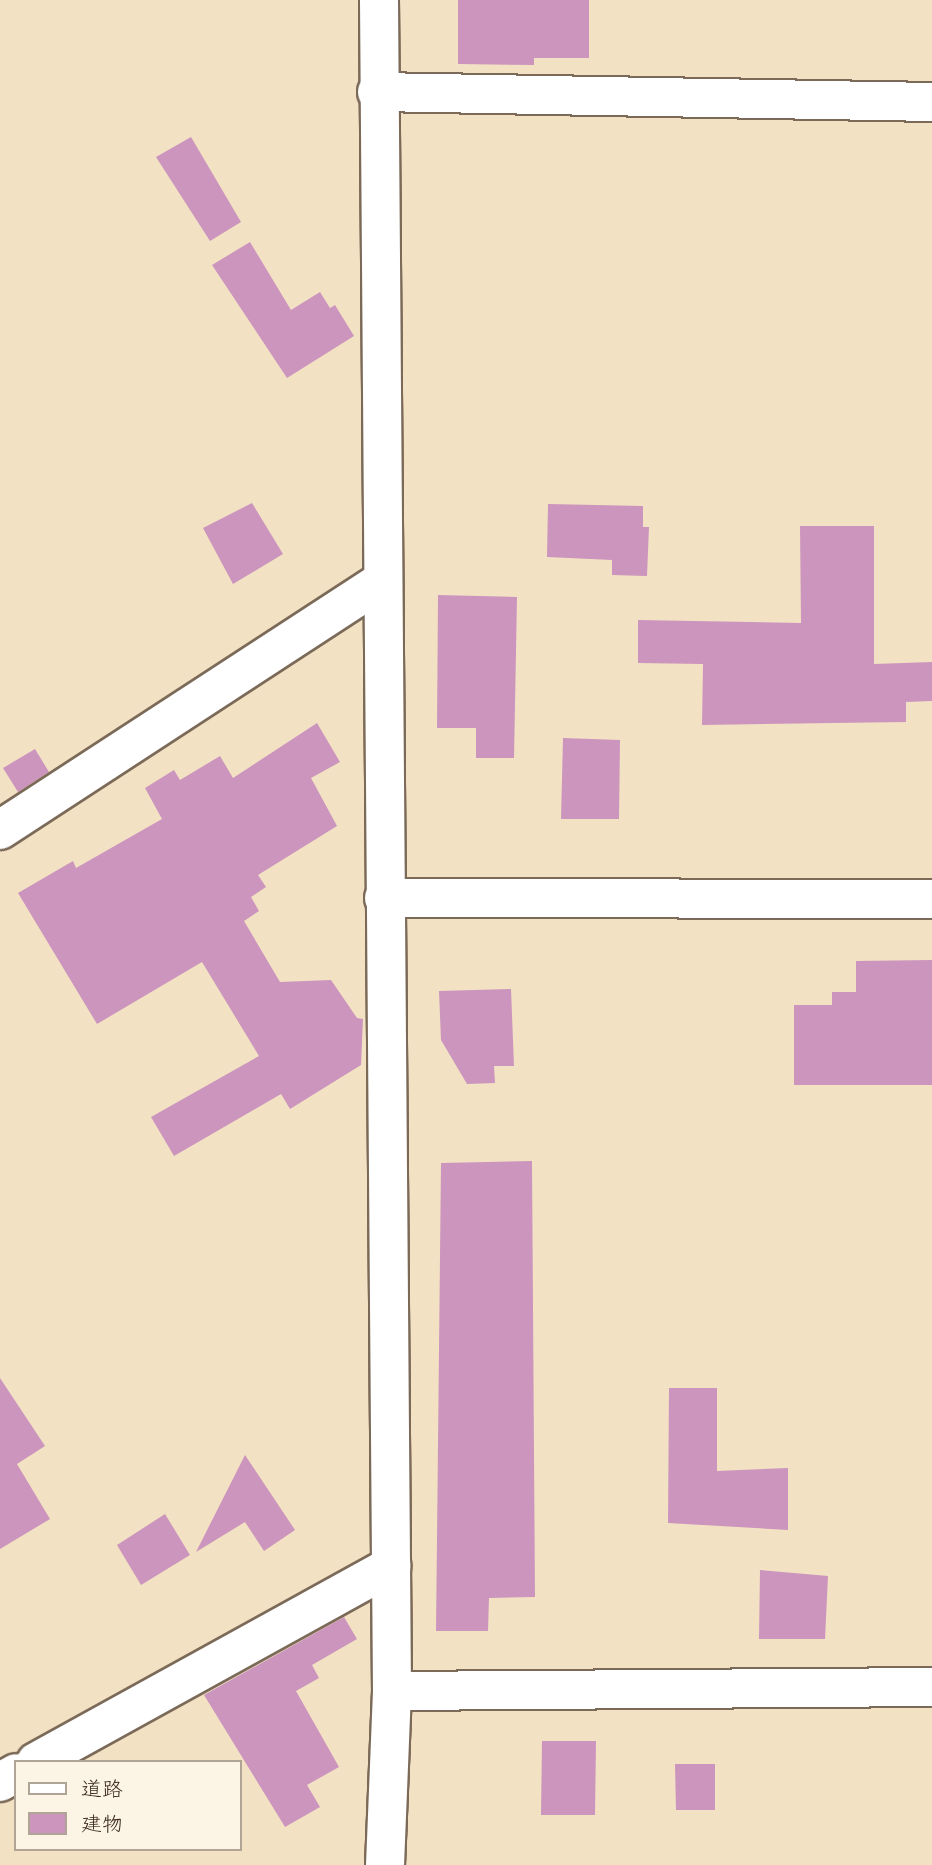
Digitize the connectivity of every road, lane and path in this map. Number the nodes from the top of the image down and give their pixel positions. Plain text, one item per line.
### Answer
1 (379, 0) edge
2 (377, 92) junction
3 (932, 102) edge
4 (382, 582) junction
5 (0, 830) edge
6 (384, 898) junction
7 (932, 899) edge
8 (391, 1566) junction
9 (932, 1687) edge
10 (392, 1691) junction
11 (41, 1760) edge
12 (385, 1865) edge

1 - 2 street
2 - 3 street
2 - 4 street
4 - 5 street
4 - 6 street
6 - 7 street
6 - 8 street
8 - 10 street
8 - 11 street
9 - 10 street
10 - 12 street

